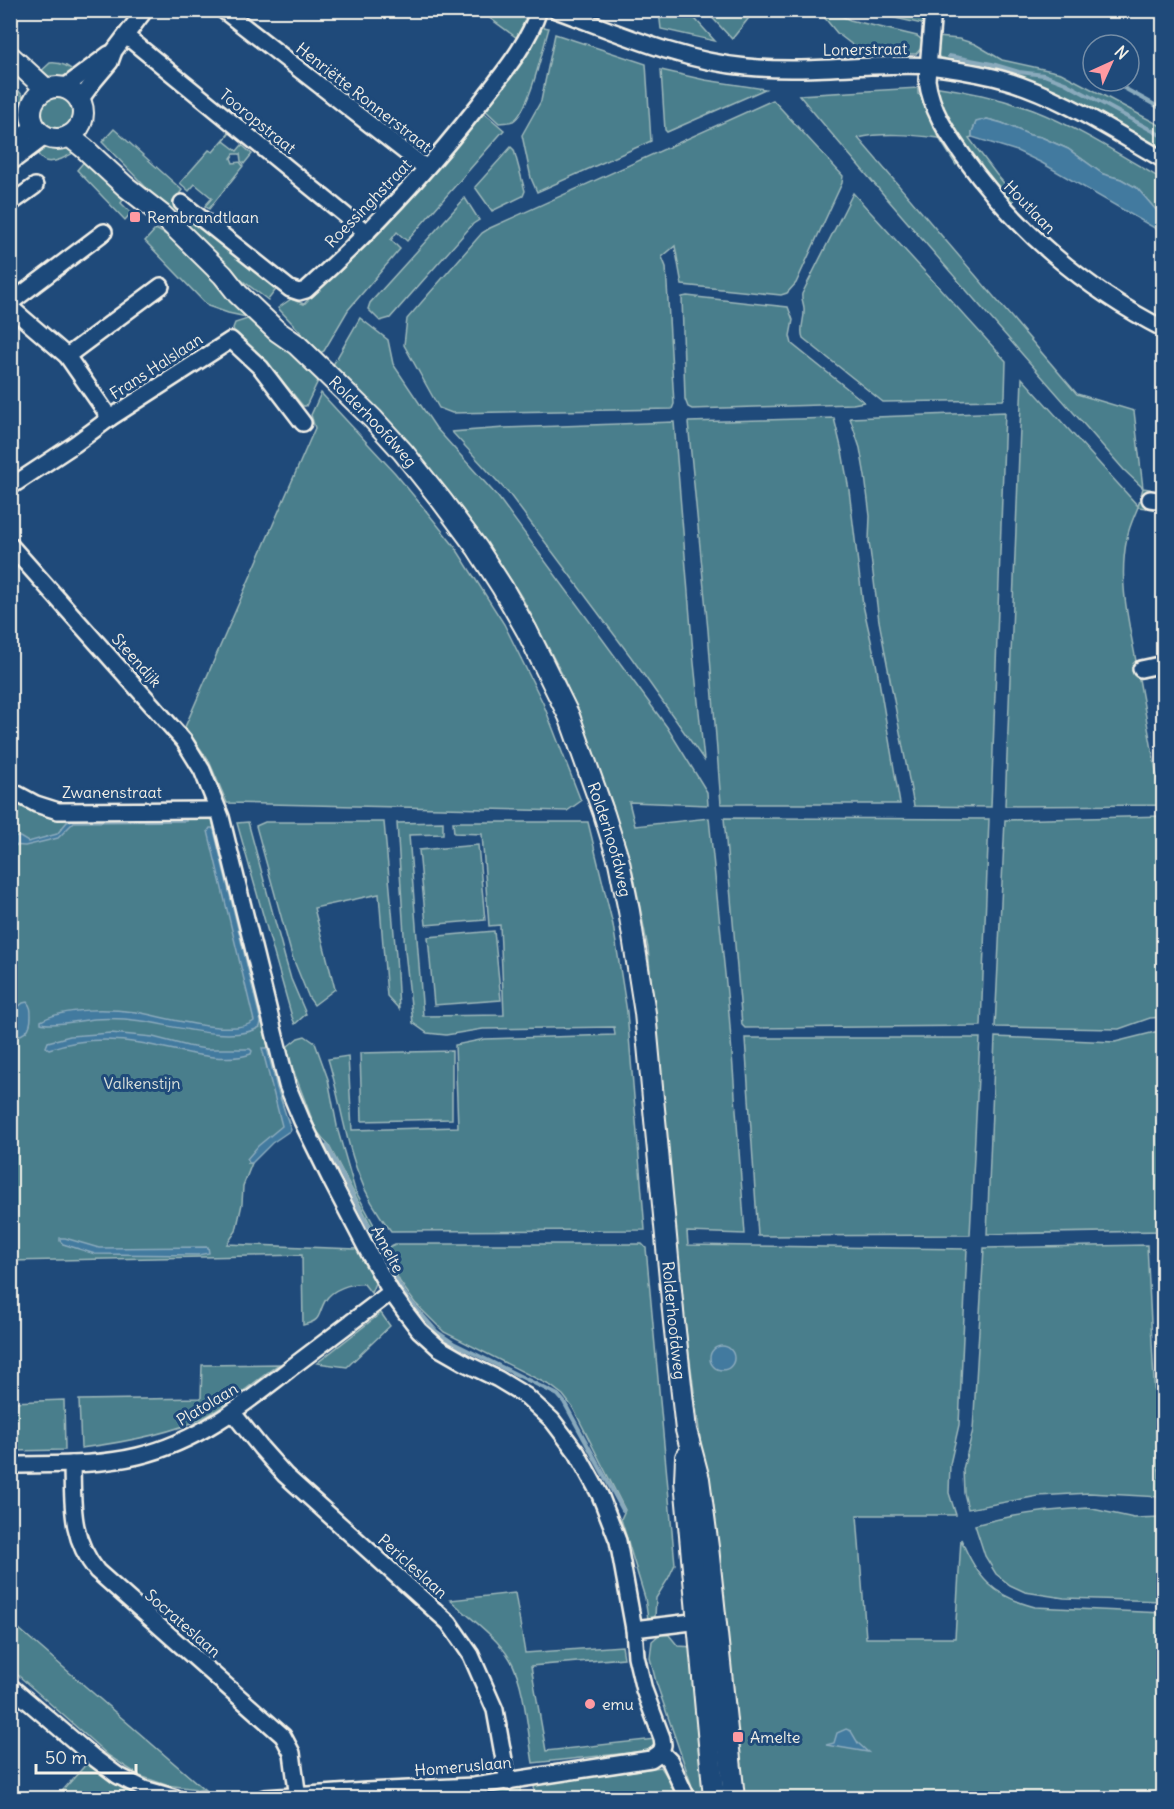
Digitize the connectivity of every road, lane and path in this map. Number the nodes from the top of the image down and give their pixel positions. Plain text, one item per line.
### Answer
1 (145, 10) edge
2 (223, 10) edge
3 (539, 10) edge
4 (556, 10) edge
5 (933, 10) edge
6 (126, 36) junction
7 (114, 51) junction
8 (10, 56) edge
9 (929, 66) junction
10 (10, 74) edge
11 (49, 92) junction
12 (80, 100) junction
13 (75, 130) junction
14 (39, 131) junction
15 (10, 150) edge
16 (1164, 160) edge
17 (10, 163) edge
18 (426, 168) junction
19 (35, 186) dead end
20 (182, 203) dead end
21 (10, 204) edge
22 (104, 232) dead end
23 (367, 233) junction
24 (161, 286) dead end
25 (10, 305) edge
26 (1164, 329) edge
27 (67, 356) junction
28 (110, 418) junction
29 (303, 423) dead end
30 (10, 487) edge
31 (10, 545) edge
32 (1164, 664) edge
33 (1141, 669) dead end
34 (10, 790) edge
35 (218, 810) junction
36 (391, 1292) junction
37 (233, 1413) junction
38 (72, 1464) junction
39 (10, 1465) edge
40 (707, 1620) junction
41 (634, 1629) junction
42 (11, 1687) edge
43 (661, 1752) junction
44 (508, 1782) junction
45 (297, 1797) edge
46 (176, 1798) edge
47 (264, 1798) edge
48 (687, 1798) edge
49 (714, 1798) edge
50 (734, 1798) edge

1 - 6 street
2 - 18 street, Henriëtte Ronnerstraat
3 - 18 street, Roessinghstraat
4 - 9 street, Lonerstraat
5 - 9 street, Houtlaan
6 - 7 street
6 - 23 street, Tooropstraat
7 - 11 street
7 - 12 street
8 - 11 main road
9 - 16 street, Lonerstraat
9 - 26 street, Houtlaan
10 - 11 main road
11 - 12 main road
11 - 14 main road
12 - 13 main road
13 - 14 main road
13 - 40 main road, Rolderhoofdweg
14 - 15 street
14 - 17 street
18 - 23 street, Roessinghstraat
19 - 21 street
20 - 23 street, Roessinghstraat
22 - 25 street
24 - 27 street
25 - 27 street
27 - 28 street
28 - 29 street, Frans Halslaan
28 - 30 street, Frans Halslaan
31 - 35 street, Steendijk
32 - 33 street
34 - 35 street, Zwanenstraat
35 - 36 street, Amelte
36 - 37 street, Platolaan
36 - 41 street, Amelte
37 - 38 street, Platolaan
37 - 44 street, Pericleslaan
38 - 39 street, Platolaan
38 - 45 street, Socrateslaan
40 - 41 street
40 - 49 main road, Rolderhoofdweg
40 - 50 main road, Rolderhoofdweg
41 - 43 street, Amelte
42 - 46 street
43 - 44 street, Homeruslaan
43 - 48 street, Amelte
44 - 45 street, Homeruslaan
45 - 47 street, Homeruslaan

